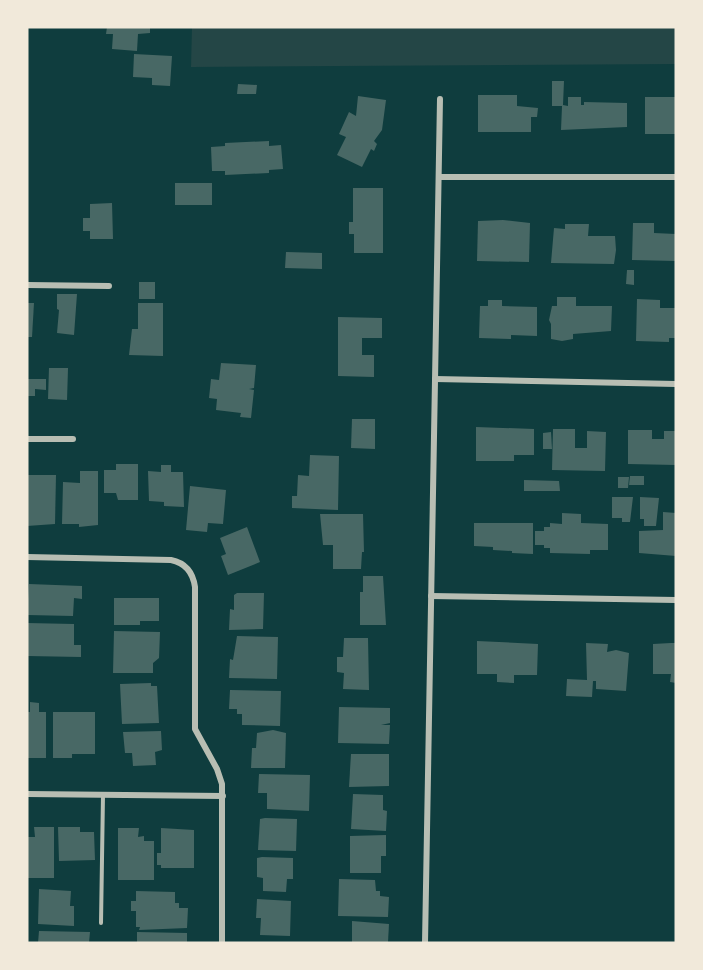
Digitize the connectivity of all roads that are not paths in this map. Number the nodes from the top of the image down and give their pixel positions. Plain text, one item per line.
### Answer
1 (440, 99) dead end
2 (439, 177) junction
3 (676, 177) edge
4 (27, 285) edge
5 (109, 286) dead end
6 (435, 380) junction
7 (676, 384) edge
8 (73, 439) dead end
9 (27, 440) edge
10 (27, 557) edge
11 (431, 596) junction
12 (676, 600) edge
13 (27, 794) edge
14 (104, 795) junction
15 (223, 795) junction
16 (101, 923) dead end
17 (222, 943) edge
18 (425, 943) edge

1 - 2 street
2 - 3 street
2 - 6 street
4 - 5 street
6 - 7 street
6 - 11 street
8 - 9 street
10 - 15 street
11 - 12 street
11 - 18 street
13 - 14 street
14 - 15 street
14 - 16 lane
15 - 17 street

